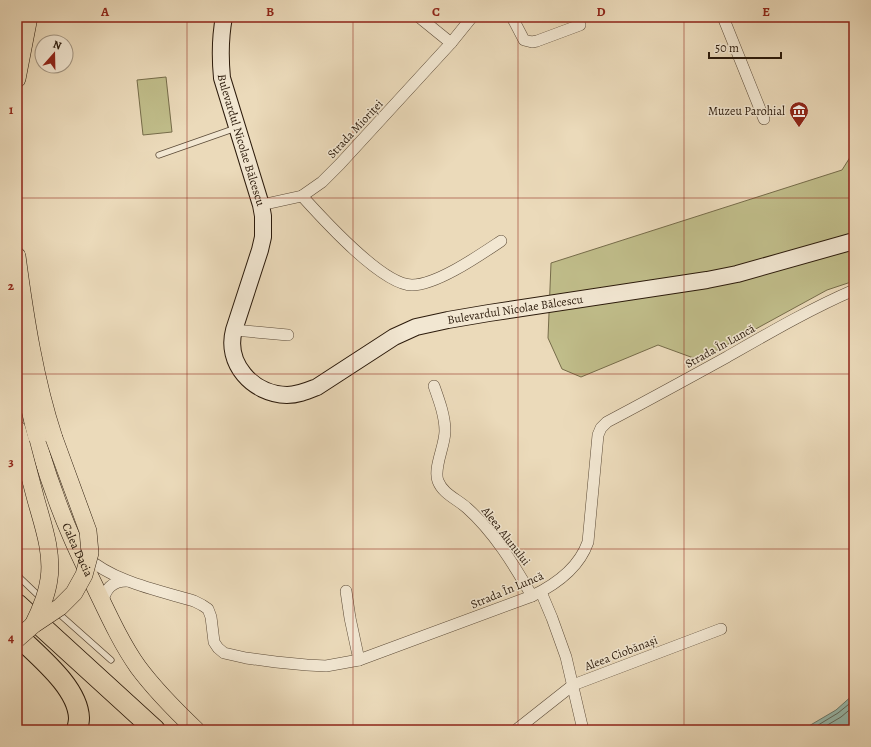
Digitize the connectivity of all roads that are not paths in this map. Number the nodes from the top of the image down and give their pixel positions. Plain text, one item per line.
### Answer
1 (29, 17) edge
2 (224, 17) edge
3 (419, 17) edge
4 (472, 17) edge
5 (512, 17) edge
6 (724, 17) edge
7 (580, 25) dead end
8 (451, 43) junction
9 (17, 79) edge
10 (764, 119) dead end
11 (237, 128) junction
12 (158, 155) dead end
13 (302, 196) junction
14 (261, 205) junction
15 (502, 241) dead end
16 (854, 241) edge
17 (17, 256) edge
18 (854, 290) edge
19 (234, 330) junction
20 (288, 336) dead end
21 (17, 342) edge
22 (434, 386) dead end
23 (19, 436) edge
24 (76, 548) junction
25 (17, 572) edge
26 (130, 581) junction
27 (346, 591) dead end
28 (537, 594) junction
29 (17, 604) edge
30 (103, 605) junction
31 (22, 627) edge
32 (721, 629) dead end
33 (17, 639) edge
34 (111, 660) dead end
35 (359, 660) junction
36 (72, 663) junction
37 (573, 685) junction
38 (108, 696) junction
39 (77, 730) edge
40 (138, 730) edge
41 (155, 730) edge
42 (196, 730) edge
43 (516, 730) edge
44 (583, 730) edge

1 - 9 main road
2 - 11 street, Bulevardul Nicolae Bălcescu
3 - 8 street
4 - 8 street, Strada Mioriței
5 - 7 street
6 - 10 street
8 - 13 street, Strada Mioriței
11 - 12 lane
11 - 14 street, Bulevardul Nicolae Bălcescu
13 - 14 street, Strada Mioriței
13 - 15 street
14 - 19 street, Bulevardul Nicolae Bălcescu
16 - 19 street, Bulevardul Nicolae Bălcescu
17 - 31 main road, bridge
18 - 28 street, Strada În Luncă
19 - 20 street
21 - 24 main road, Calea Dacia
22 - 28 street, Aleea Alunului
23 - 31 main road, bridge
24 - 26 street, Strada În Luncă
24 - 30 main road, Calea Dacia
25 - 34 lane
26 - 30 street
26 - 35 street, Strada În Luncă
27 - 35 street
28 - 35 street, Strada În Luncă
28 - 37 street, Aleea Alunului
29 - 36 highway
30 - 42 main road, Calea Dacia
31 - 33 main road, bridge
31 - 36 highway
31 - 39 highway
32 - 37 street, Aleea Ciobănași
36 - 38 highway
37 - 43 street
37 - 44 street
38 - 40 highway
38 - 41 highway

